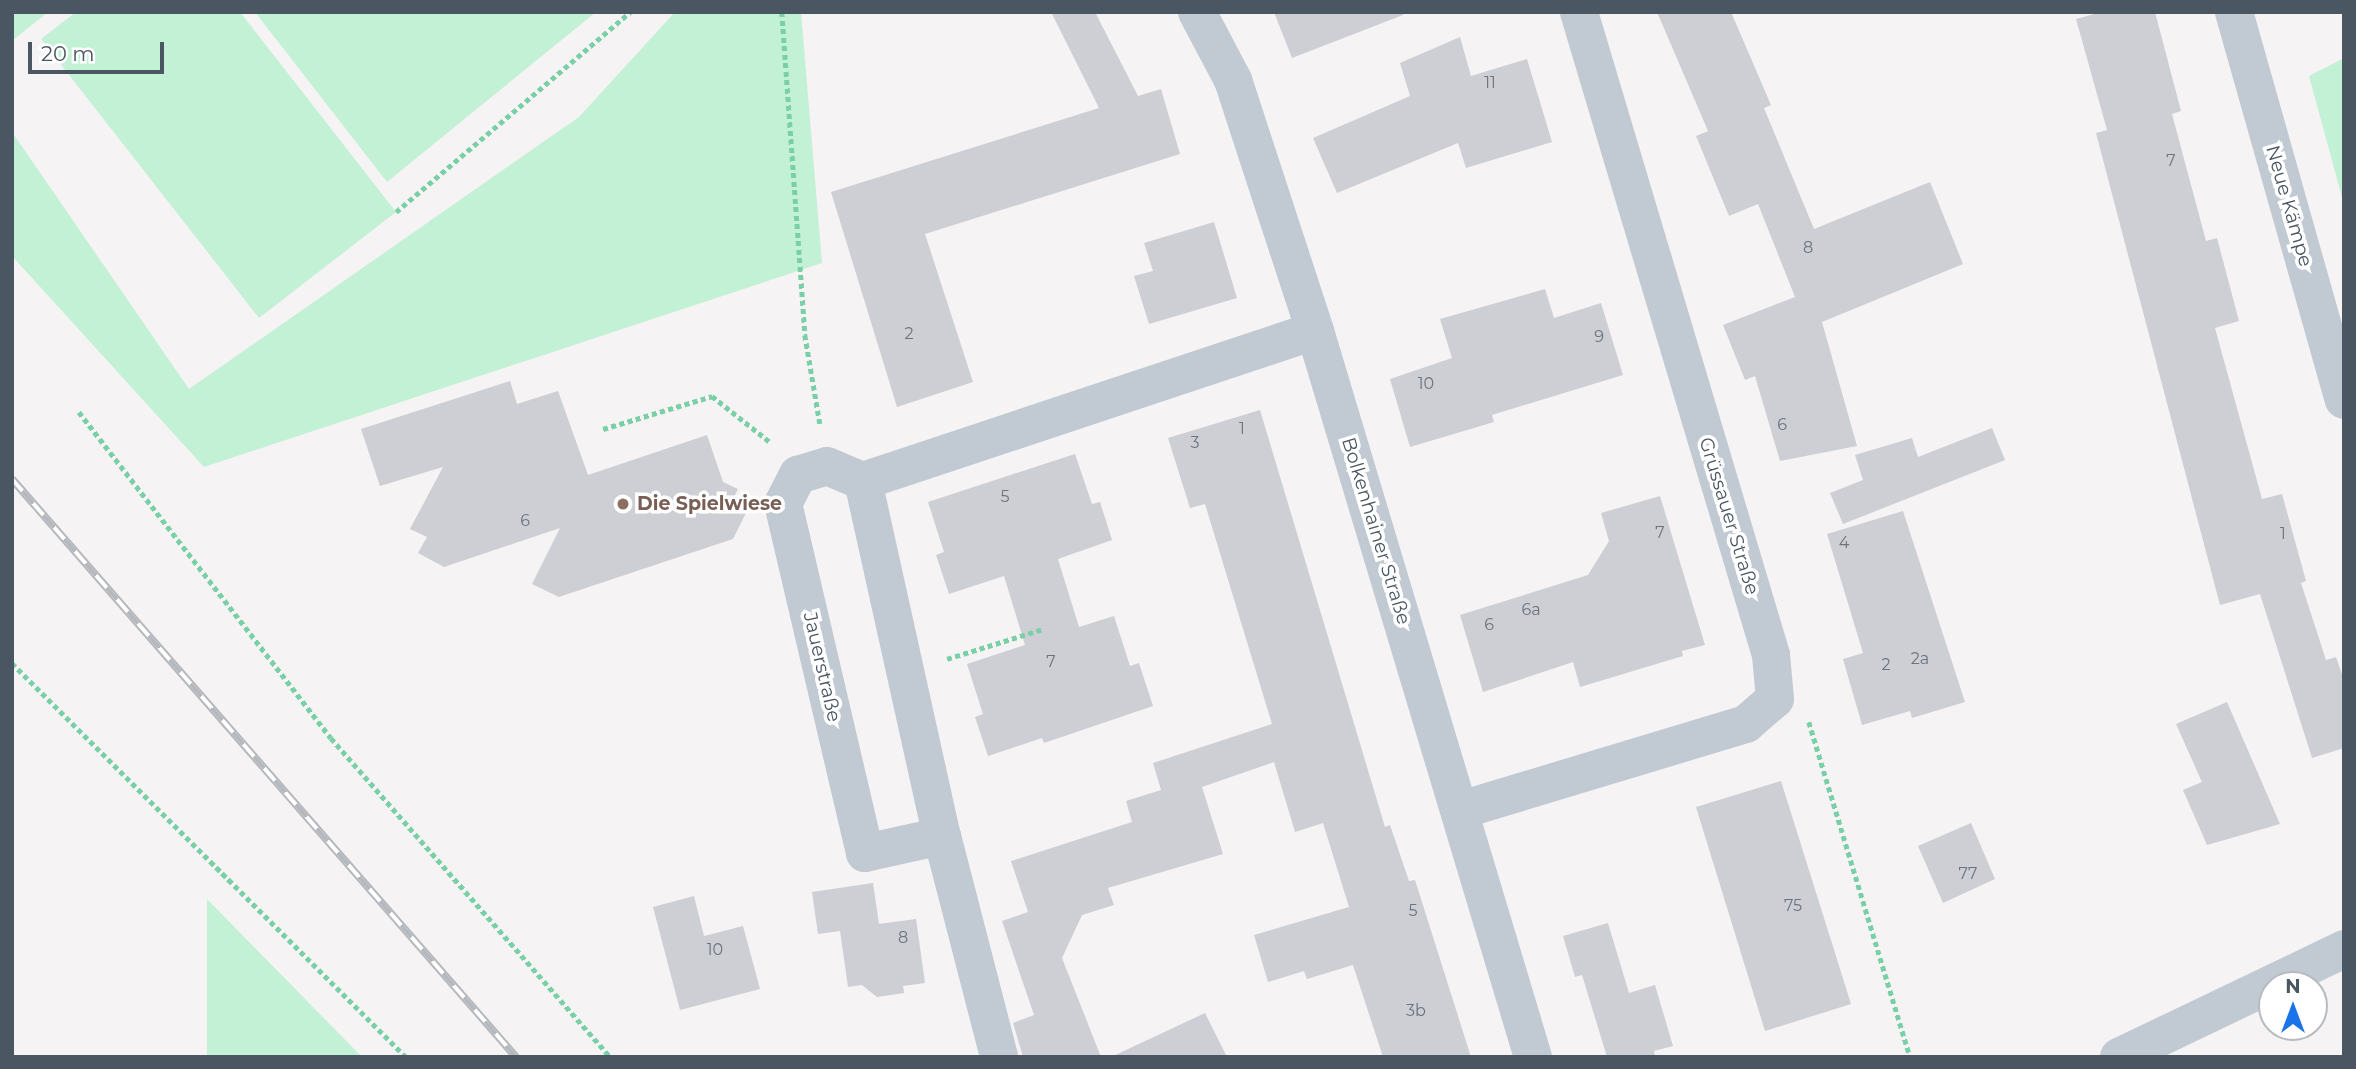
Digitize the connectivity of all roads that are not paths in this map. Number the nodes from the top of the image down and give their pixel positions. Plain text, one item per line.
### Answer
1 (1197, 12) edge
2 (1579, 12) edge
3 (2234, 12) edge
4 (1315, 331) junction
5 (2344, 400) edge
6 (863, 481) junction
7 (1461, 810) junction
8 (942, 836) junction
9 (2344, 949) edge
10 (999, 1057) edge
11 (1533, 1057) edge
12 (2119, 1057) edge

1 - 4 street, Bolkenhainer Straße
2 - 7 street, Grüssauer Straße
3 - 5 street, Neue Kämpe
4 - 6 street
4 - 7 street, Bolkenhainer Straße
6 - 8 street
6 - 8 street, Jauerstraße
7 - 11 street, Bolkenhainer Straße
8 - 10 street
9 - 12 street

